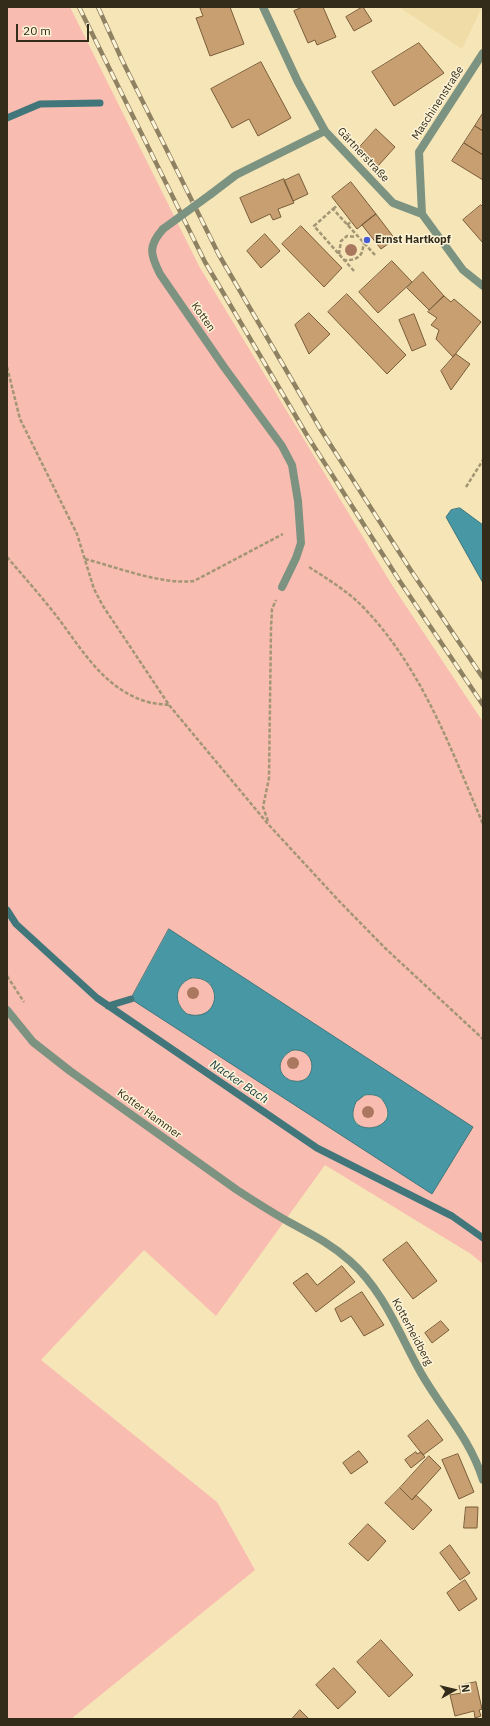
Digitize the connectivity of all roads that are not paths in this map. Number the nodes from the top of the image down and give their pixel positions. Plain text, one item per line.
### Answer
1 (263, 7) edge
2 (483, 53) edge
3 (325, 131) junction
4 (422, 214) junction
5 (483, 286) edge
6 (282, 587) road end
7 (7, 1010) edge
8 (290, 1222) joint
9 (483, 1480) edge

1 - 3 street, Gärtnerstraße
2 - 4 street, Maschinenstraße
3 - 4 street, Gärtnerstraße
3 - 6 street, Kotten, bridge
4 - 5 street
7 - 8 street, Kotter Hammer
8 - 9 street, Kotterheidberg

